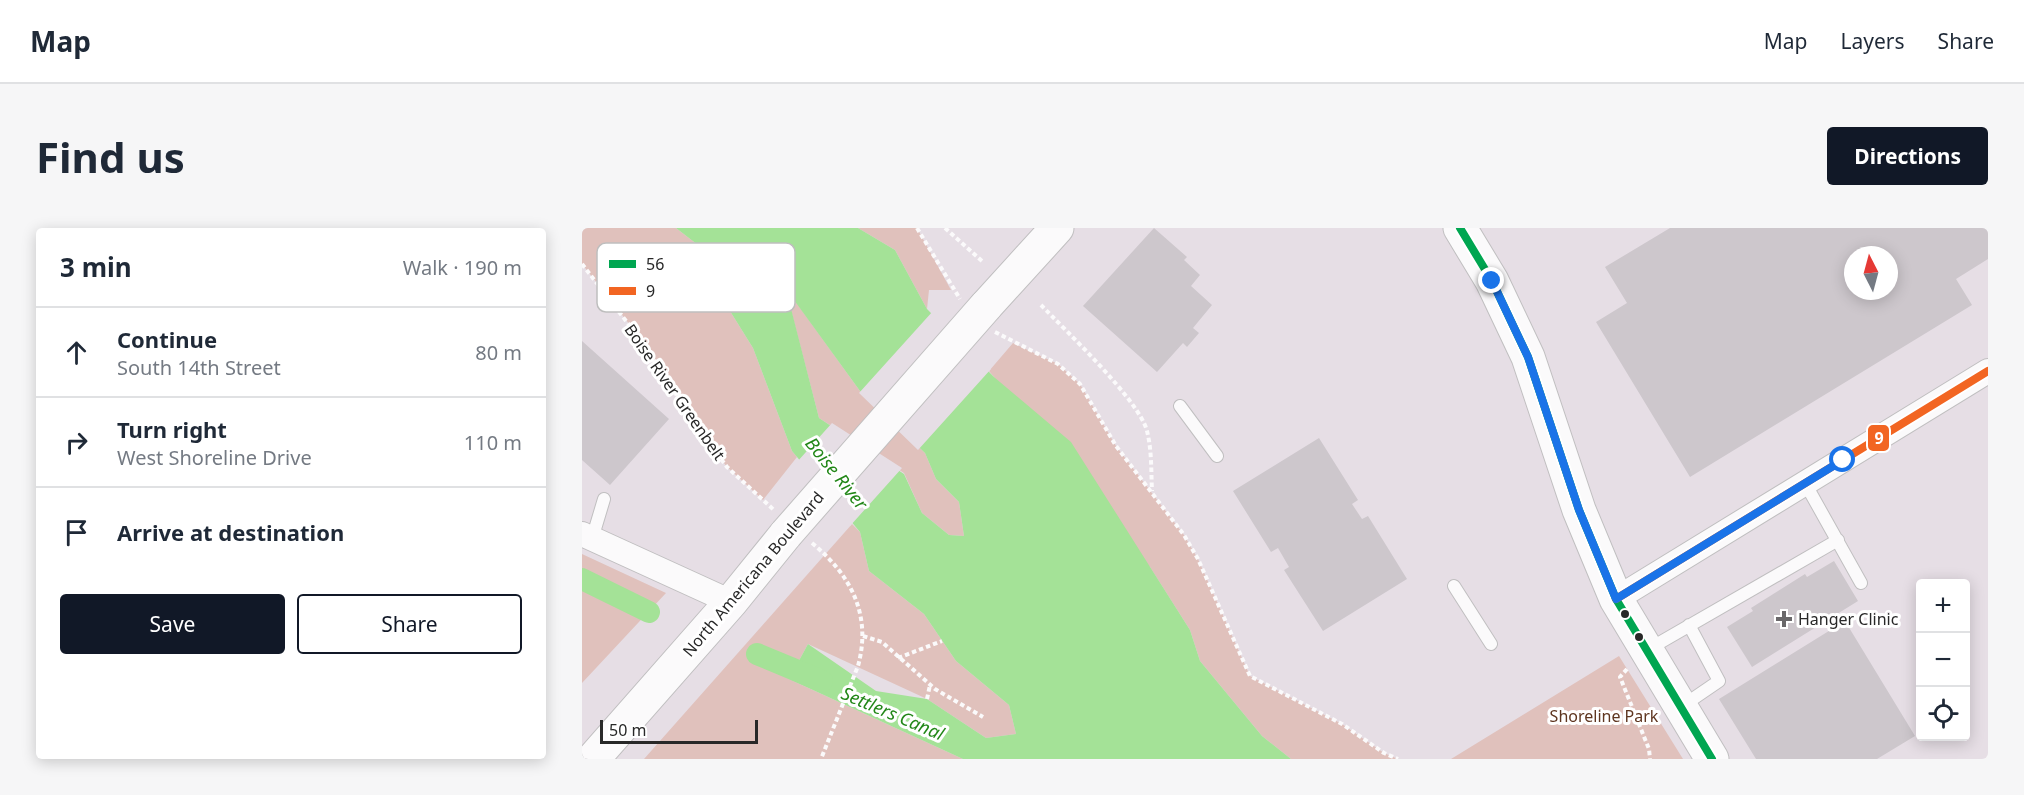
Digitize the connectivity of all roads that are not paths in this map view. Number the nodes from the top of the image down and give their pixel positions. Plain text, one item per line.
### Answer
1 (1057, 228) edge
2 (1460, 228) edge
3 (1988, 371) edge
4 (1180, 406) dead end
5 (1217, 456) dead end
6 (1805, 483) junction
7 (604, 499) dead end
8 (587, 536) edge
9 (1838, 540) junction
10 (1862, 583) dead end
11 (1454, 586) dead end
12 (1616, 599) junction
13 (731, 602) junction
14 (1689, 625) junction
15 (1491, 644) dead end
16 (1637, 659) junction
17 (1681, 707) junction
18 (593, 759) edge
19 (1713, 759) edge

1 - 13 street, North Americana Boulevard, bridge
2 - 12 street
3 - 6 street
4 - 5 lane
6 - 9 lane
6 - 12 street
7 - 8 lane
8 - 13 street
9 - 10 lane
9 - 14 lane
11 - 15 lane
12 - 16 street
13 - 18 street, North Americana Boulevard
14 - 16 lane
14 - 17 lane
16 - 17 street
17 - 19 street

